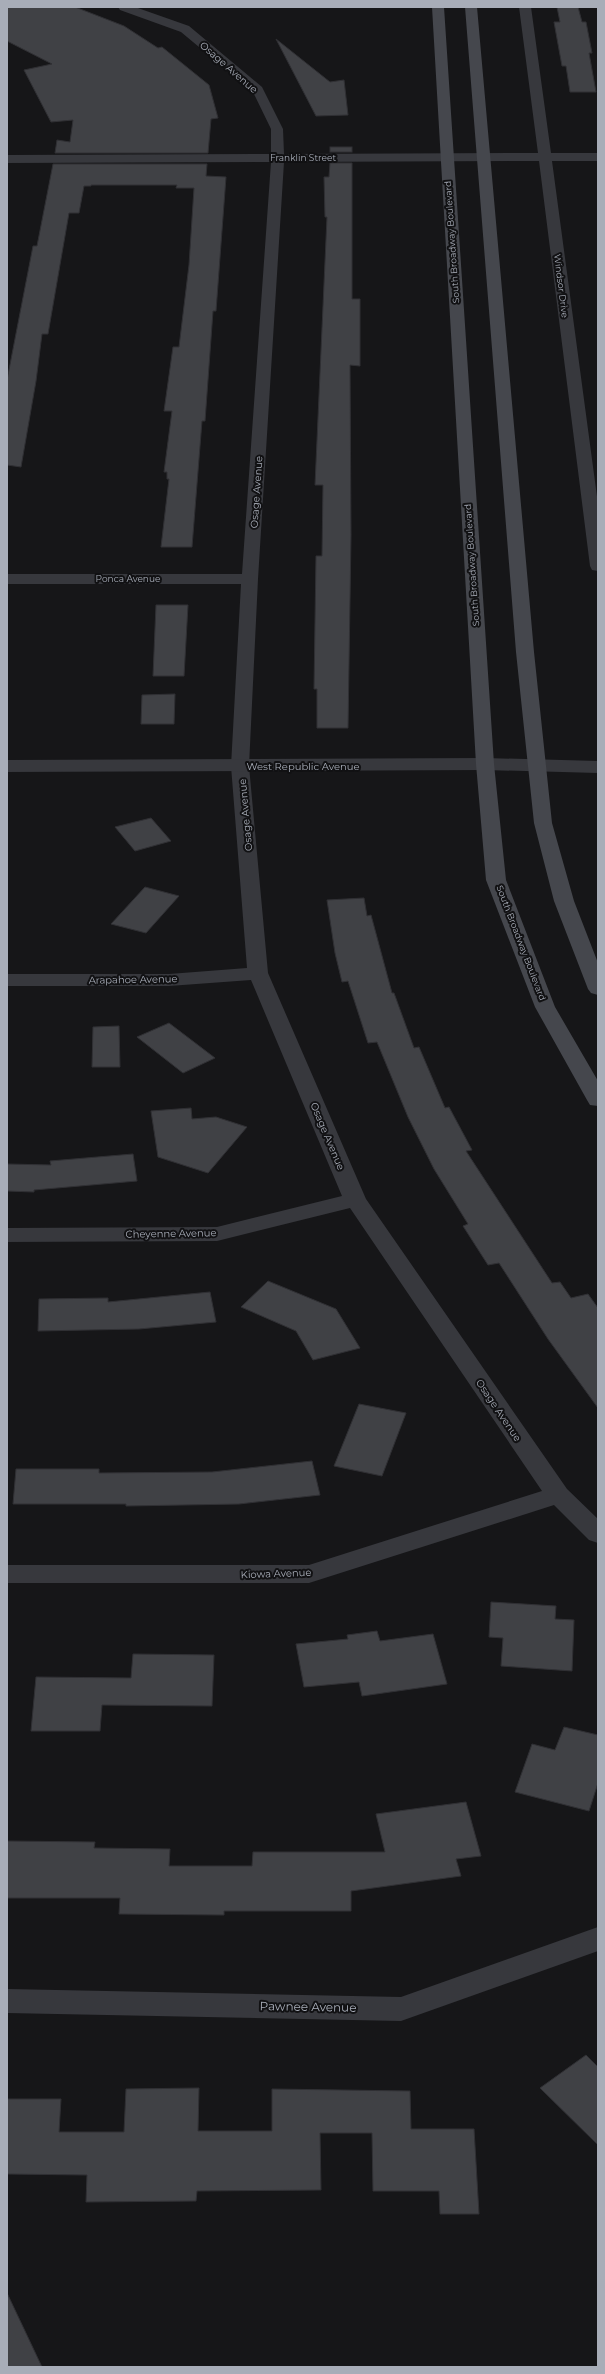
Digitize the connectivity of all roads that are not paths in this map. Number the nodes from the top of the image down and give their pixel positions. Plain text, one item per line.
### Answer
1 (124, 7) edge
2 (438, 7) edge
3 (471, 7) edge
4 (525, 7) edge
5 (446, 157) junction
6 (483, 157) junction
7 (545, 157) junction
8 (598, 157) edge
9 (278, 158) junction
10 (7, 159) edge
11 (598, 566) edge
12 (7, 579) edge
13 (250, 579) junction
14 (485, 764) junction
15 (537, 765) junction
16 (7, 766) edge
17 (240, 766) junction
18 (598, 767) edge
19 (258, 973) junction
20 (7, 980) edge
21 (598, 989) edge
22 (598, 1100) edge
23 (355, 1200) junction
24 (7, 1235) edge
25 (558, 1495) junction
26 (598, 1534) edge
27 (7, 1574) edge
28 (598, 1939) edge
29 (7, 2001) edge

1 - 9 street, Osage Avenue
2 - 5 main road, South Broadway Boulevard
3 - 6 main road
4 - 7 street, Windsor Drive
5 - 6 street, Franklin Street
5 - 9 street, Franklin Street
5 - 14 main road, South Broadway Boulevard
6 - 7 street, Franklin Street
6 - 15 main road
7 - 8 street, Franklin Street
7 - 11 street, Windsor Drive
9 - 10 street, Franklin Street
9 - 13 street, Osage Avenue
12 - 13 street, Ponca Avenue
13 - 17 street, Osage Avenue
14 - 15 street, West Republic Avenue
14 - 17 street, West Republic Avenue
14 - 22 main road, South Broadway Boulevard
15 - 18 street, West Republic Avenue
15 - 21 main road
16 - 17 street, West Republic Avenue
17 - 19 street, Osage Avenue
19 - 20 street, Arapahoe Avenue
19 - 23 street, Osage Avenue
23 - 24 street, Cheyenne Avenue
23 - 25 street, Osage Avenue
25 - 26 street, Osage Avenue
25 - 27 street, Kiowa Avenue
28 - 29 street, Pawnee Avenue

